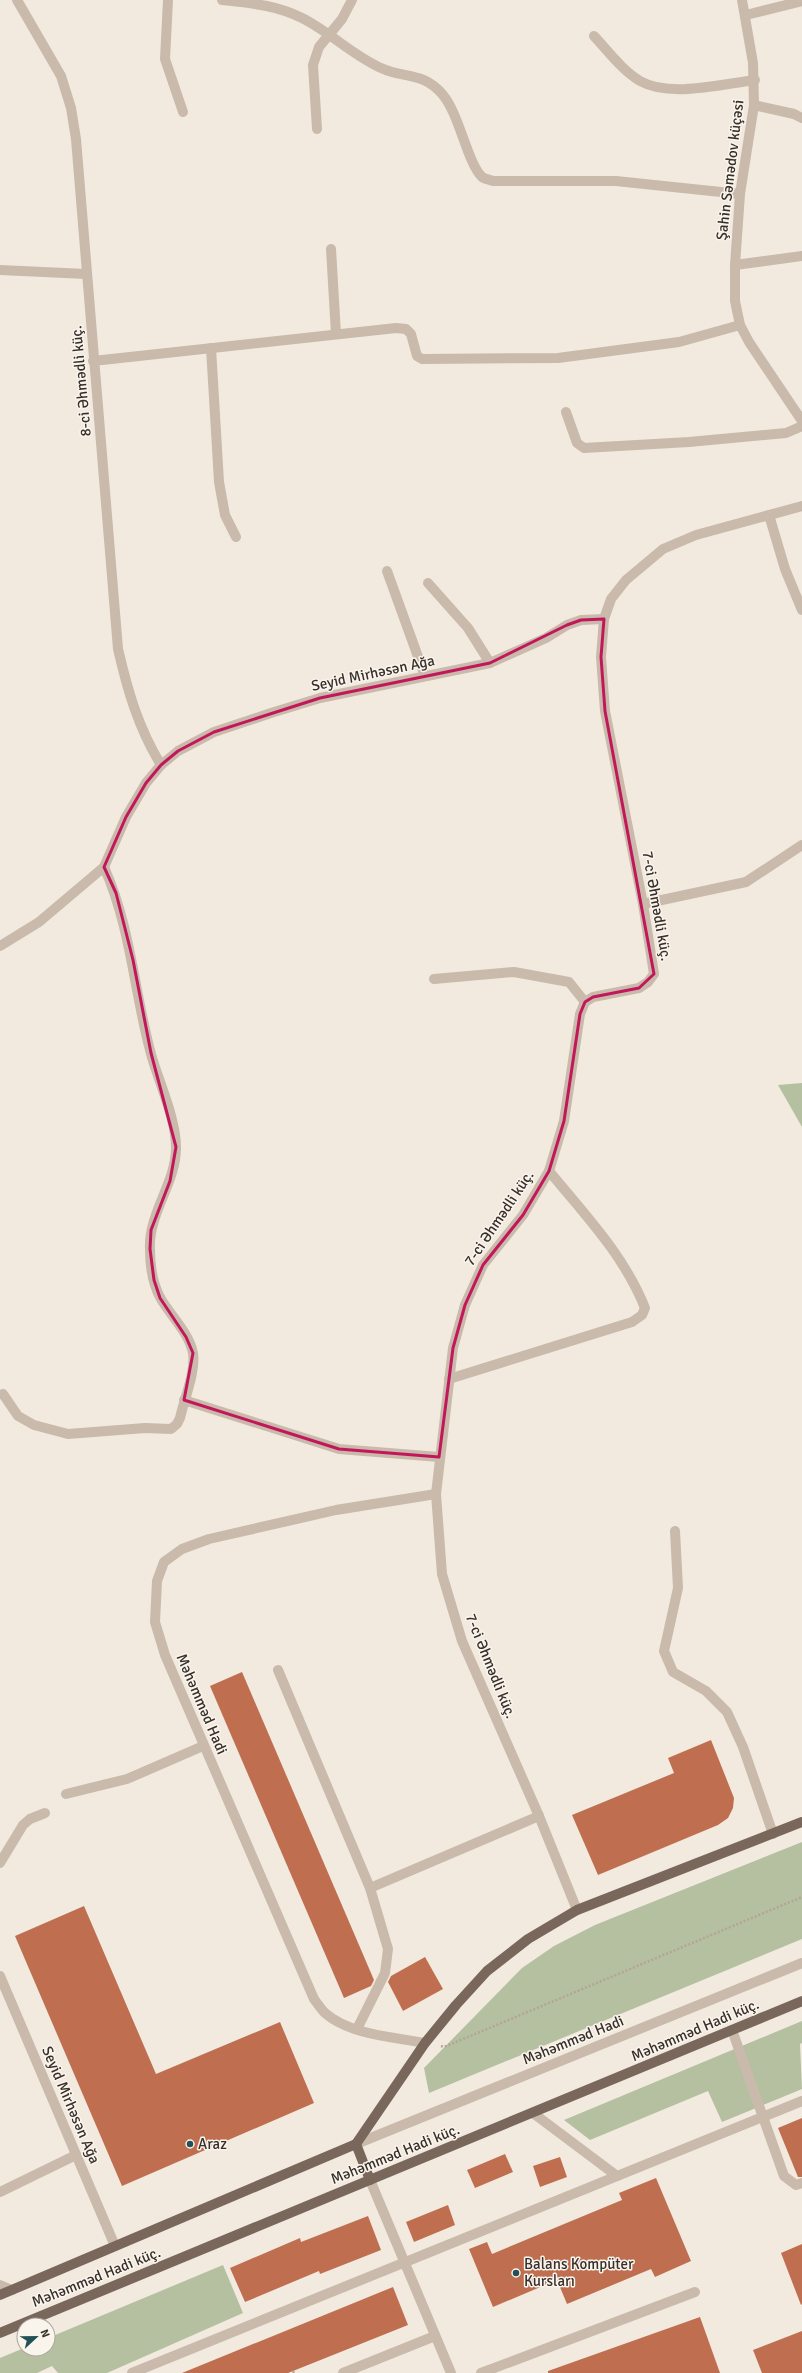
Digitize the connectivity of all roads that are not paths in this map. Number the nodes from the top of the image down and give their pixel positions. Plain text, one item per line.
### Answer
1 (17, 0) edge
2 (168, 0) edge
3 (222, 0) edge
4 (352, 0) edge
5 (742, 0) edge
6 (802, 1) edge
7 (746, 15) junction
8 (328, 35) junction
9 (594, 36) dead end
10 (754, 80) junction
11 (754, 105) junction
12 (183, 112) dead end
13 (802, 118) edge
14 (317, 129) dead end
15 (740, 194) junction
16 (331, 249) dead end
17 (802, 256) edge
18 (735, 265) junction
19 (0, 270) edge
20 (86, 274) junction
21 (740, 325) junction
22 (336, 334) junction
23 (211, 348) junction
24 (93, 361) junction
25 (566, 412) dead end
26 (802, 421) edge
27 (802, 426) edge
28 (802, 506) edge
29 (769, 515) junction
30 (236, 537) dead end
31 (387, 571) dead end
32 (428, 582) dead end
33 (802, 610) edge
34 (604, 619) junction
35 (490, 663) junction
36 (425, 676) junction
37 (161, 765) junction
38 (802, 845) edge
39 (104, 868) junction
40 (643, 904) junction
41 (0, 946) edge
42 (434, 979) dead end
43 (586, 1002) junction
44 (549, 1171) junction
45 (450, 1379) junction
46 (3, 1394) dead end
47 (184, 1400) junction
48 (439, 1457) junction
49 (436, 1494) junction
50 (675, 1531) dead end
51 (278, 1670) dead end
52 (203, 1746) junction
53 (66, 1794) dead end
54 (45, 1813) dead end
55 (539, 1816) junction
56 (802, 1822) edge
57 (773, 1834) junction
58 (0, 1863) edge
59 (370, 1888) junction
60 (577, 1910) junction
61 (802, 1963) edge
62 (0, 1976) edge
63 (802, 2001) edge
64 (357, 2029) junction
65 (732, 2030) junction
66 (425, 2043) junction
67 (802, 2101) edge
68 (533, 2113) junction
69 (763, 2117) junction
70 (356, 2144) junction
71 (76, 2155) junction
72 (617, 2176) junction
73 (370, 2180) junction
74 (802, 2184) edge
75 (0, 2192) edge
76 (115, 2246) junction
77 (403, 2262) junction
78 (0, 2285) edge
79 (12, 2290) junction
80 (695, 2292) dead end
81 (0, 2295) edge
82 (0, 2333) edge
83 (435, 2336) junction
84 (132, 2373) edge
85 (343, 2373) edge
86 (451, 2373) edge
87 (480, 2373) edge

1 - 20 street, 8-ci Əhmədli küç.
2 - 12 street
3 - 8 street
4 - 8 street
5 - 7 street, Şahin Səmədov küçəsi
6 - 7 street
7 - 10 street, Şahin Səmədov küçəsi
8 - 14 street
8 - 15 street
9 - 10 street
10 - 11 street, Şahin Səmədov küçəsi
11 - 13 street
11 - 15 street, Şahin Səmədov küçəsi
15 - 18 street, Şahin Səmədov küçəsi
16 - 22 street
17 - 18 street
18 - 21 street, Şahin Səmədov küçəsi
19 - 20 street
20 - 24 street, 8-ci Əhmədli küç.
21 - 22 street
21 - 26 street, Şahin Səmədov küçəsi
22 - 23 street
23 - 24 street
23 - 30 street
24 - 37 street, 8-ci Əhmədli küç.
25 - 27 street
28 - 29 street
29 - 33 street
29 - 34 street
31 - 36 street
32 - 35 street
34 - 35 street, Seyid Mirhəsən Ağa
34 - 40 street, 7-ci Əhmədli küç.
35 - 36 street, Seyid Mirhəsən Ağa
36 - 37 street, Seyid Mirhəsən Ağa
37 - 39 street, Seyid Mirhəsən Ağa
38 - 40 street
39 - 41 street, Seyid Mirhəsən Ağa
39 - 47 street
40 - 43 street, 7-ci Əhmədli küç.
42 - 43 street
43 - 44 street, 7-ci Əhmədli küç.
44 - 45 street, 7-ci Əhmədli küç.
44 - 45 street
45 - 48 street, 7-ci Əhmədli küç.
46 - 47 street
47 - 48 street
48 - 49 street, 7-ci Əhmədli küç.
49 - 52 street, Məhəmməd Hadi
49 - 55 street, 7-ci Əhmədli küç.
50 - 57 street
51 - 59 street
52 - 53 street
52 - 64 street, Məhəmməd Hadi
54 - 58 street
55 - 59 street
55 - 60 street, 7-ci Əhmədli küç.
56 - 57 main road
57 - 60 main road
59 - 64 street
60 - 66 main road
61 - 70 street, Məhəmməd Hadi
62 - 71 street, Seyid Mirhəsən Ağa
63 - 65 main road, Məhəmməd Hadi küç.
64 - 66 street, Məhəmməd Hadi
65 - 68 main road, Məhəmməd Hadi küç.
65 - 69 street
66 - 70 main road
67 - 69 street
68 - 72 street
68 - 73 main road, Məhəmməd Hadi küç.
69 - 72 street
69 - 74 street
70 - 73 main road
70 - 76 main road, Məhəmməd Hadi küç.
71 - 75 street
71 - 76 street, Seyid Mirhəsən Ağa
72 - 77 street
73 - 77 street
73 - 82 main road, Məhəmməd Hadi küç.
76 - 79 main road, Məhəmməd Hadi küç.
77 - 83 street
77 - 84 street
78 - 79 street
79 - 81 main road, Məhəmməd Hadi küç.
80 - 87 street
83 - 85 street
83 - 86 street

